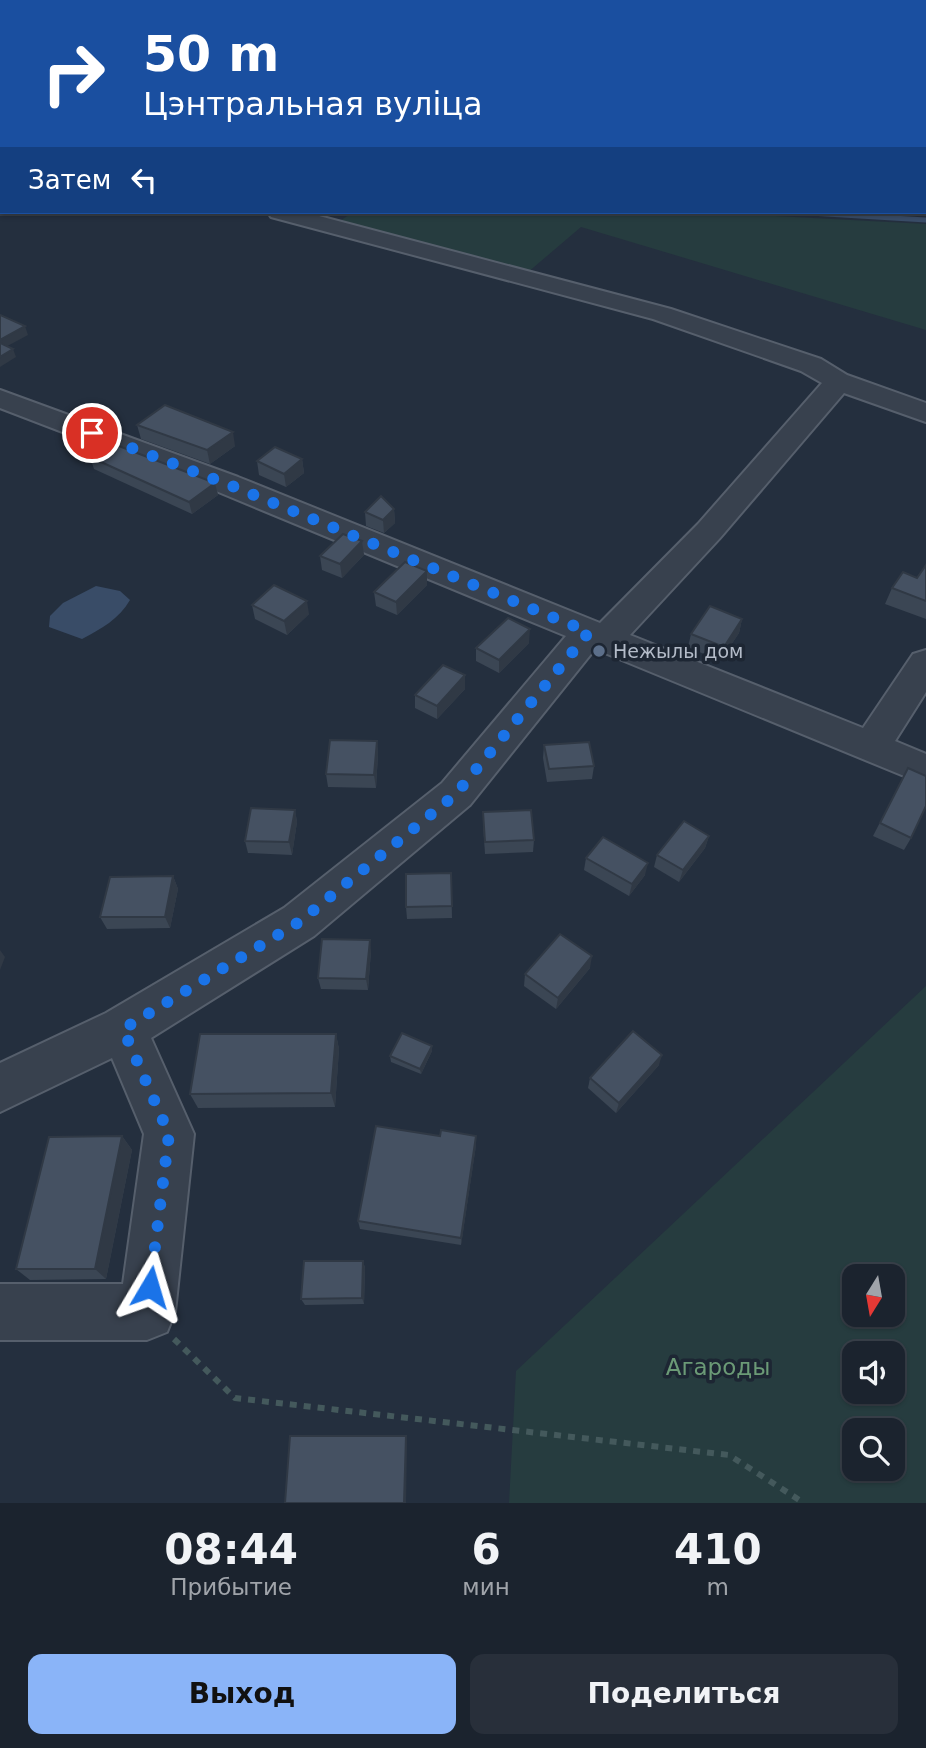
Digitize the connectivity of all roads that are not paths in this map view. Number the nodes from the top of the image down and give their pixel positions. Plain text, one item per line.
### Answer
1 (287, 214) edge
2 (837, 381) junction
3 (0, 398) edge
4 (926, 412) edge
5 (597, 636) junction
6 (926, 663) edge
7 (872, 748) junction
8 (926, 770) edge
9 (123, 1029) junction
10 (0, 1088) edge
11 (0, 1312) edge

1 - 2 street
2 - 4 street
2 - 5 street
3 - 5 street
5 - 7 street
5 - 9 street
6 - 7 street
7 - 8 street
9 - 10 street
9 - 11 street

